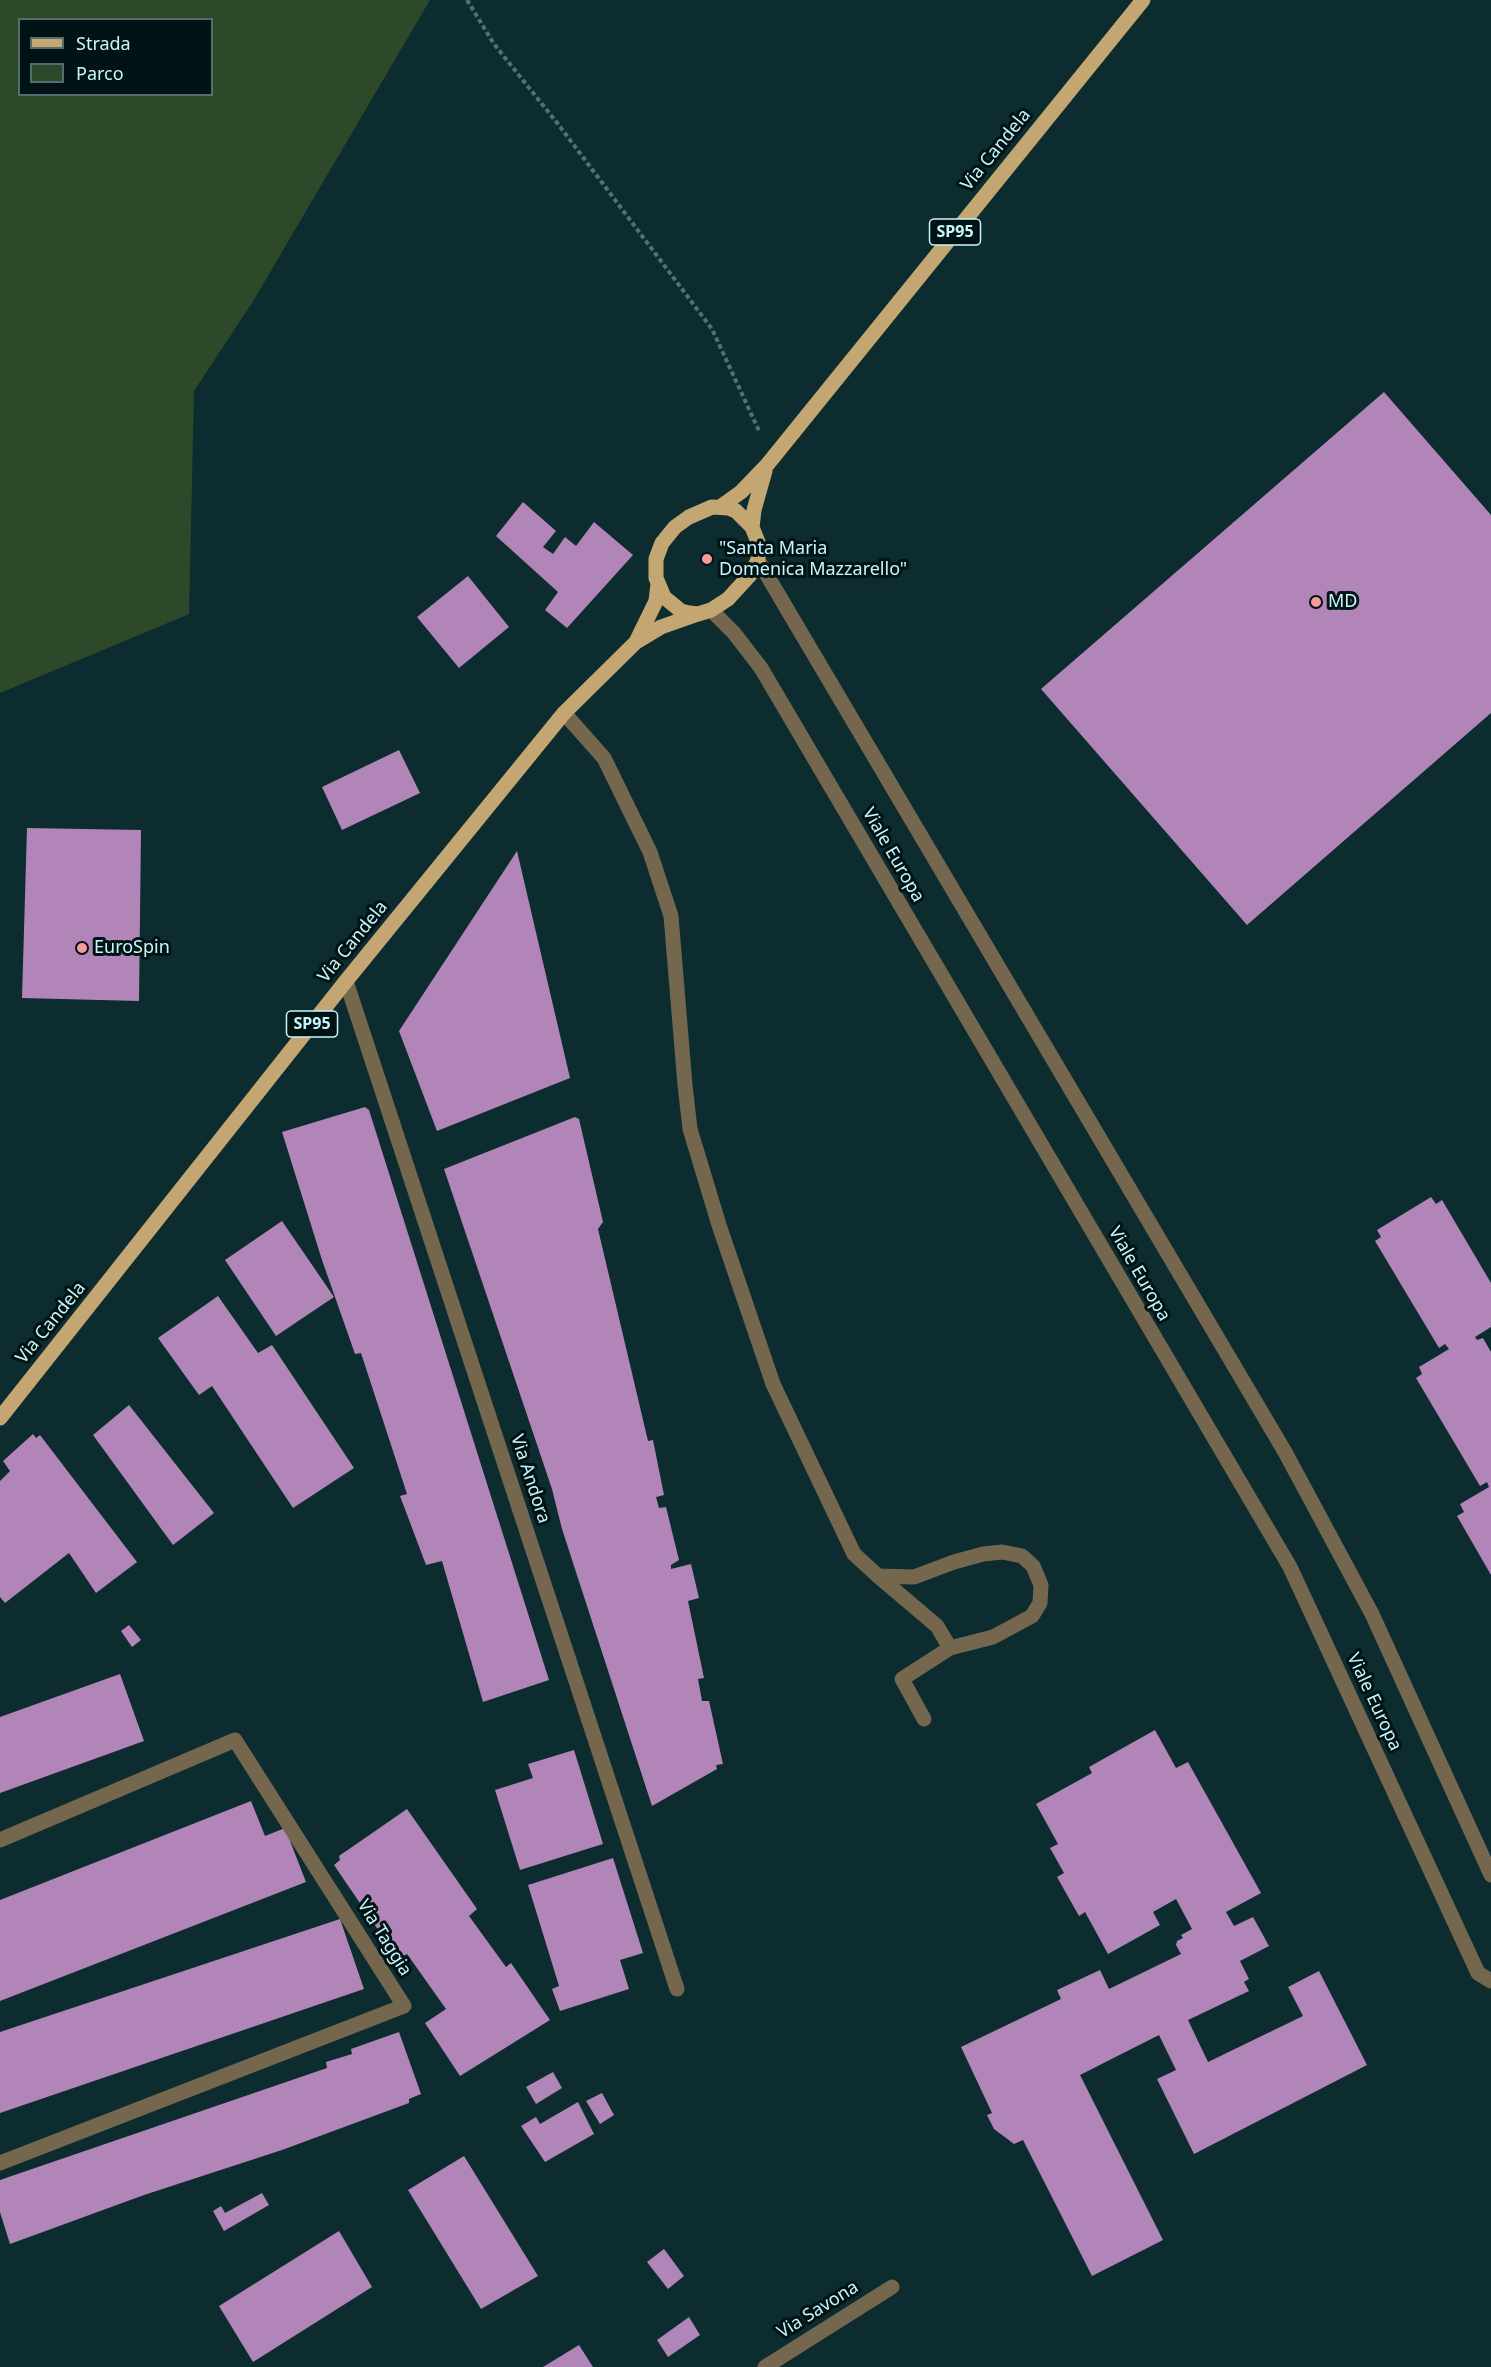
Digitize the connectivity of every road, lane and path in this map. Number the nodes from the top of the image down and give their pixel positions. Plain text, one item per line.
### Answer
1 (468, 0) edge
2 (1143, 0) edge
3 (769, 462) junction
4 (720, 507) junction
5 (753, 527) junction
6 (758, 560) junction
7 (658, 584) junction
8 (704, 612) junction
9 (636, 642) junction
10 (564, 713) junction
11 (346, 981) junction
12 (0, 1418) edge
13 (878, 1576) junction
14 (950, 1648) junction
15 (924, 1719) dead end
16 (0, 1840) edge
17 (1491, 1875) edge
18 (1491, 1981) edge
19 (677, 1989) dead end
20 (0, 2163) edge
21 (892, 2287) dead end
22 (765, 2367) edge

1 - 3 path
2 - 3 main road, Via Candela / SP95
3 - 4 main road, Via Candela / SP95
3 - 5 main road, Via Candela / SP95
4 - 5 main road
4 - 7 main road, Via Candela / SP95
5 - 6 main road, Via Candela / SP95
6 - 8 main road, Via Candela / SP95
6 - 17 street, Viale Europa
7 - 8 main road
7 - 9 main road, Via Candela / SP95
8 - 9 main road, Via Candela / SP95
8 - 18 street, Viale Europa
9 - 10 main road, Via Candela / SP95
10 - 11 main road, Via Candela / SP95
10 - 13 street
11 - 12 main road, Via Candela / SP95
11 - 19 street, Via Andora
13 - 14 street
13 - 14 street
14 - 15 street
16 - 20 street, Via Taggia
21 - 22 street, Via Savona

